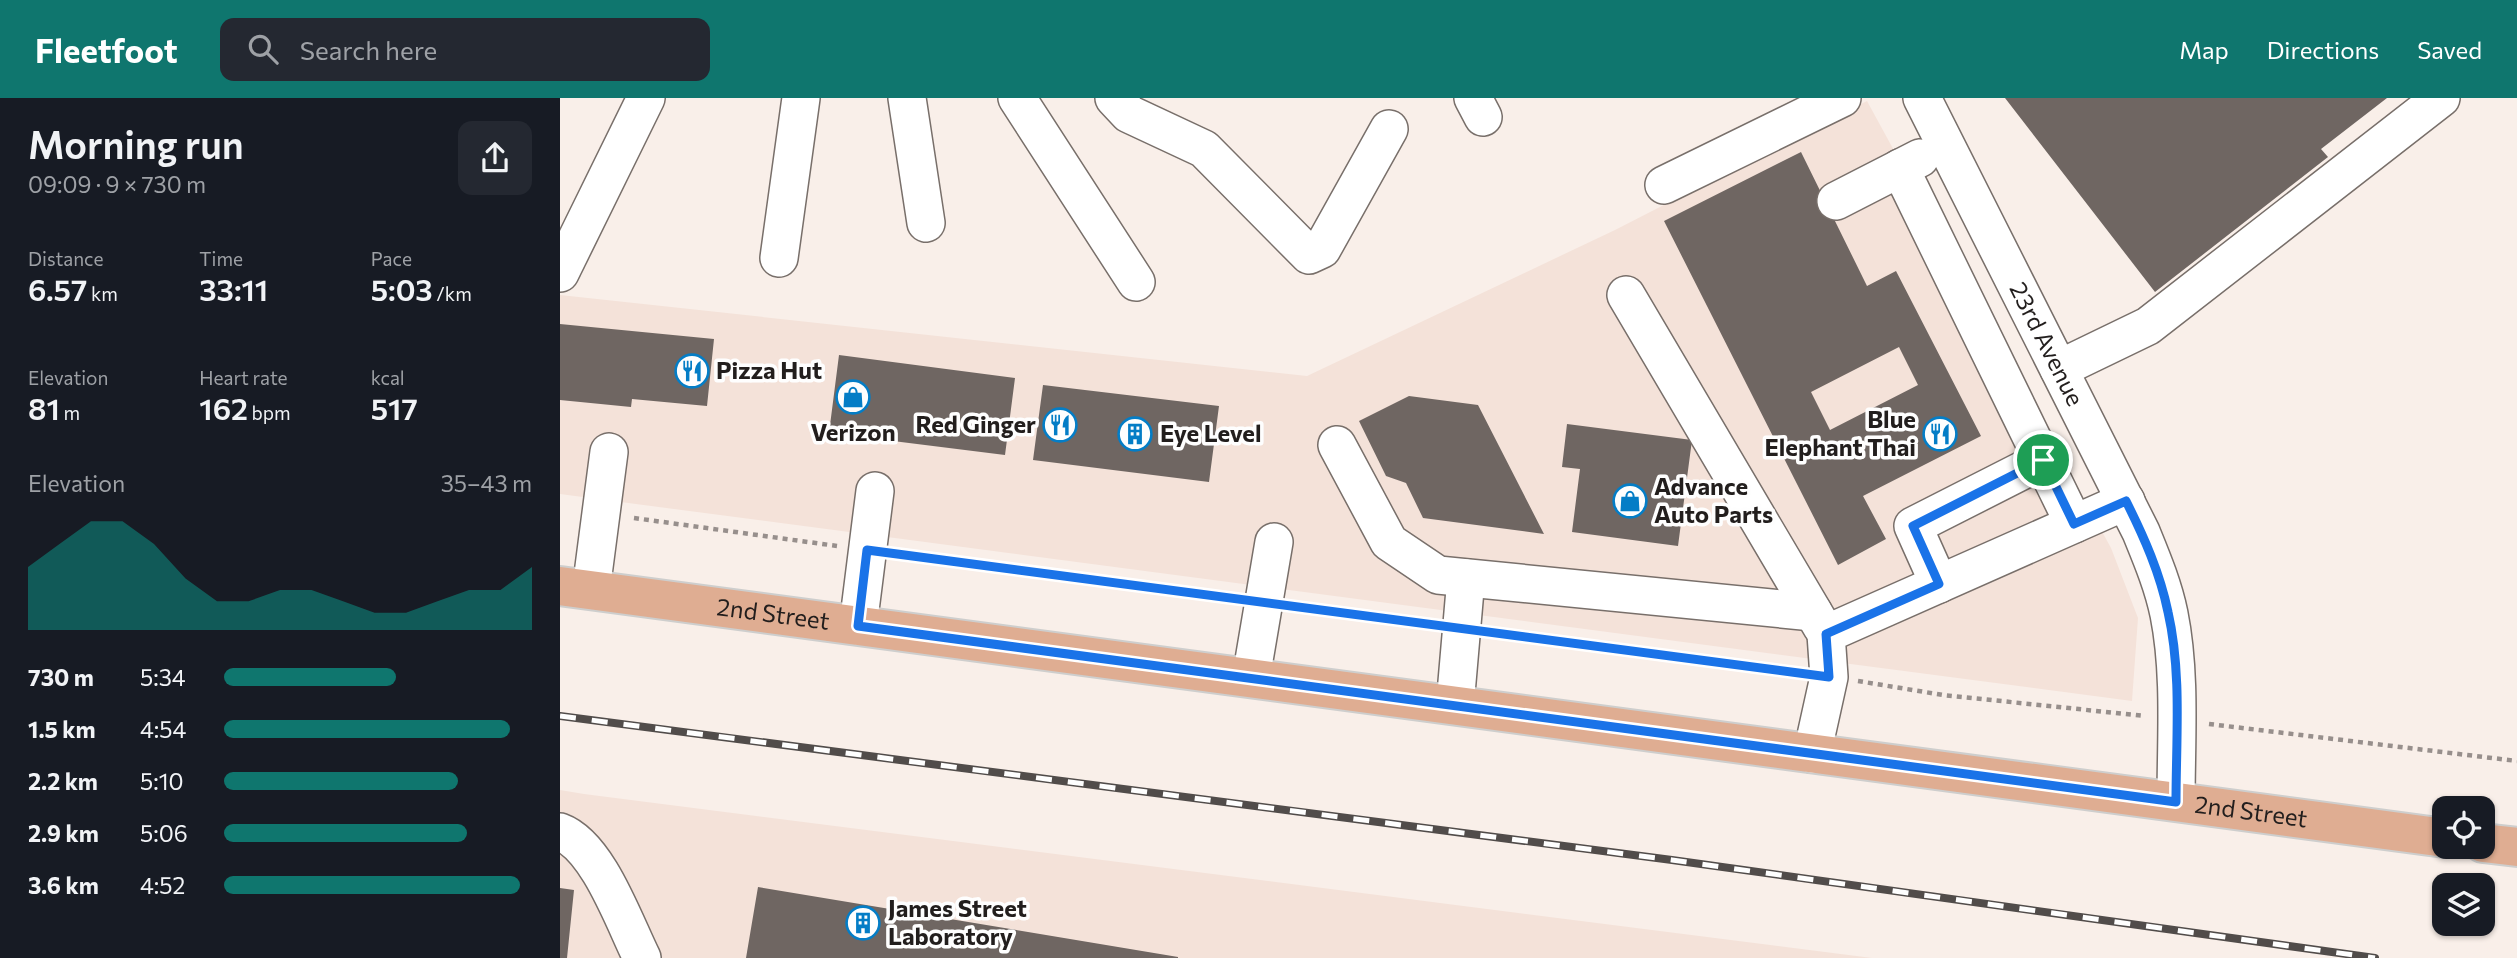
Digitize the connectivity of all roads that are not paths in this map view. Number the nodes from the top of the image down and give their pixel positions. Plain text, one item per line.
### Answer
1 (646, 98) edge
2 (801, 98) edge
3 (907, 98) edge
4 (1017, 98) edge
5 (1114, 98) edge
6 (1842, 98) edge
7 (1923, 98) edge
8 (2441, 98) edge
9 (1798, 108) edge
10 (1389, 129) dead end
11 (1946, 145) junction
12 (1900, 168) junction
13 (1664, 185) dead end
14 (1836, 201) dead end
15 (926, 223) dead end
16 (779, 258) dead end
17 (560, 273) edge
18 (1136, 282) dead end
19 (1626, 295) dead end
20 (2059, 369) junction
21 (1337, 445) dead end
22 (609, 452) dead end
23 (2043, 460) junction
24 (875, 491) dead end
25 (2126, 501) junction
26 (2074, 524) junction
27 (1274, 542) dead end
28 (1466, 578) junction
29 (1939, 584) junction
30 (575, 588) edge
31 (1819, 623) junction
32 (858, 626) junction
33 (1251, 678) junction
34 (1455, 705) junction
35 (1812, 754) junction
36 (2176, 802) junction
37 (560, 832) edge
38 (2432, 836) edge
39 (2495, 844) edge
40 (2517, 847) edge
41 (642, 958) edge

1 - 17 street
2 - 16 street
3 - 15 street
4 - 18 street
5 - 10 street
6 - 9 street
7 - 11 street, 23rd Avenue
8 - 20 street
9 - 13 street
11 - 12 street
11 - 20 street, 23rd Avenue
12 - 14 street
12 - 23 street
19 - 31 street
20 - 25 street, 23rd Avenue
21 - 28 street
22 - 30 street
23 - 26 street
23 - 29 street
24 - 32 street
25 - 26 street
25 - 36 street, 23rd Avenue
26 - 29 street
27 - 33 street
28 - 31 street
28 - 34 street
29 - 31 street
30 - 32 main road, 2nd Street
31 - 35 street
32 - 33 main road, 2nd Street
33 - 34 main road, 2nd Street
34 - 35 main road, 2nd Street
35 - 36 main road, 2nd Street
36 - 38 main road, 2nd Street
37 - 41 street
39 - 40 main road

